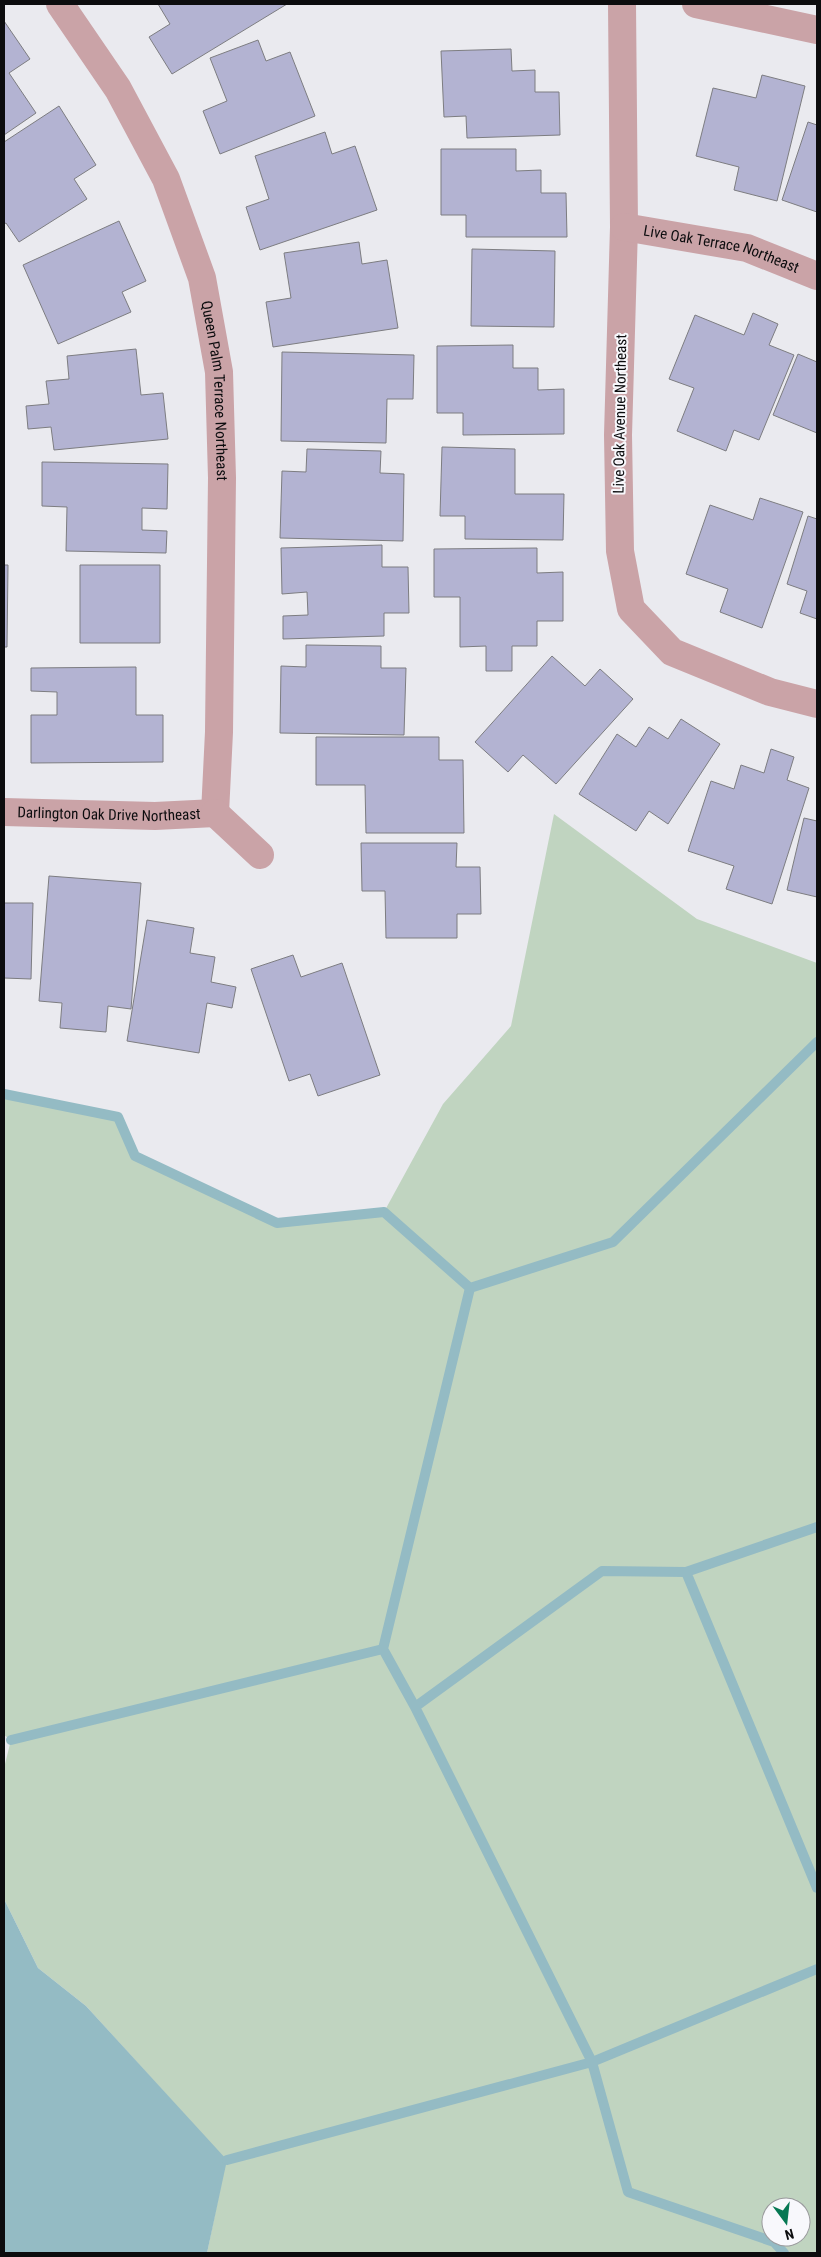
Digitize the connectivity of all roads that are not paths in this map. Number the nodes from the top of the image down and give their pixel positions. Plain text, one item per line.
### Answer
1 (60, 4) edge
2 (622, 4) edge
3 (696, 4) edge
4 (817, 30) edge
5 (624, 226) junction
6 (817, 276) edge
7 (817, 704) edge
8 (4, 812) edge
9 (215, 813) junction
10 (260, 856) dead end

1 - 9 street, Queen Palm Terrace Northeast
2 - 5 street, Live Oak Avenue Northeast
3 - 4 street
5 - 6 street, Live Oak Terrace Northeast
5 - 7 street, Live Oak Avenue Northeast
8 - 9 street, Darlington Oak Drive Northeast
9 - 10 street

